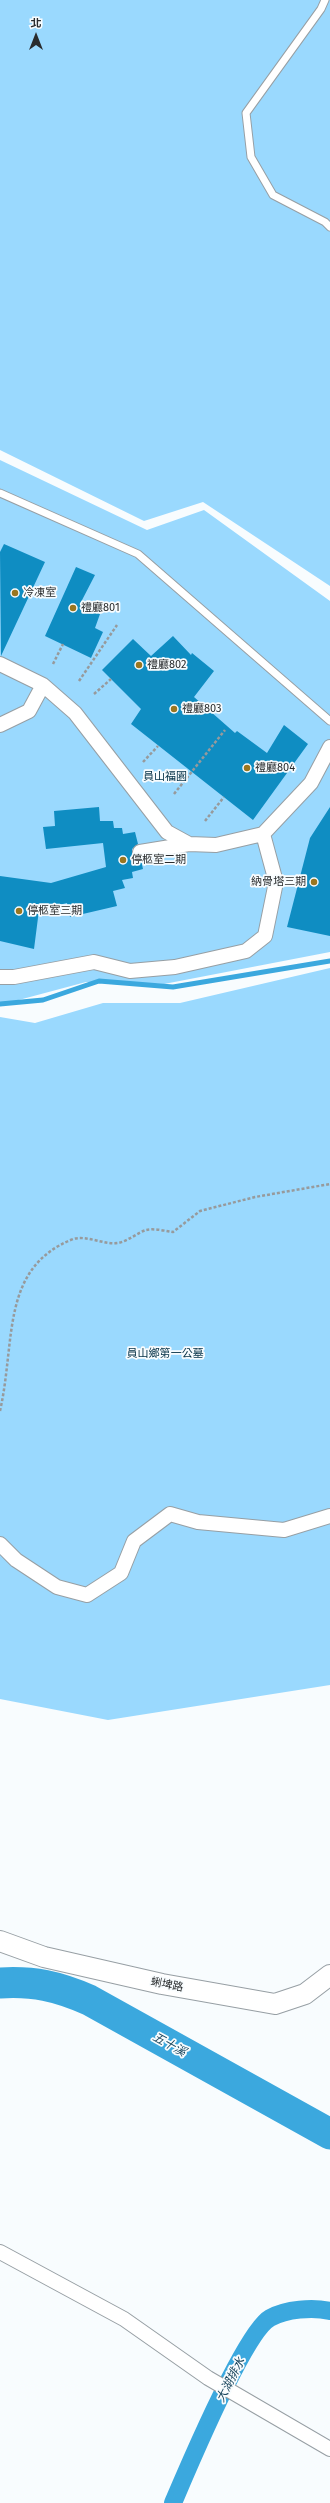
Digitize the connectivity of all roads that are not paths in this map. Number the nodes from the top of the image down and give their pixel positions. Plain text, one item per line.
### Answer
1 (325, 0) edge
2 (330, 227) edge
3 (0, 493) edge
4 (0, 664) edge
5 (43, 685) junction
6 (330, 721) edge
7 (0, 725) edge
8 (330, 747) edge
9 (263, 834) junction
10 (188, 844) junction
11 (140, 852) dead end
12 (0, 978) edge
13 (330, 1516) edge
14 (0, 1544) edge
15 (0, 1941) edge
16 (330, 1975) edge
17 (0, 2252) edge
18 (330, 2449) edge

1 - 2 lane
3 - 6 lane
4 - 5 street
5 - 7 street
5 - 10 street
8 - 9 street
9 - 10 street
9 - 12 street
10 - 11 street
13 - 14 street
15 - 16 street, 蜊埤路
17 - 18 street

